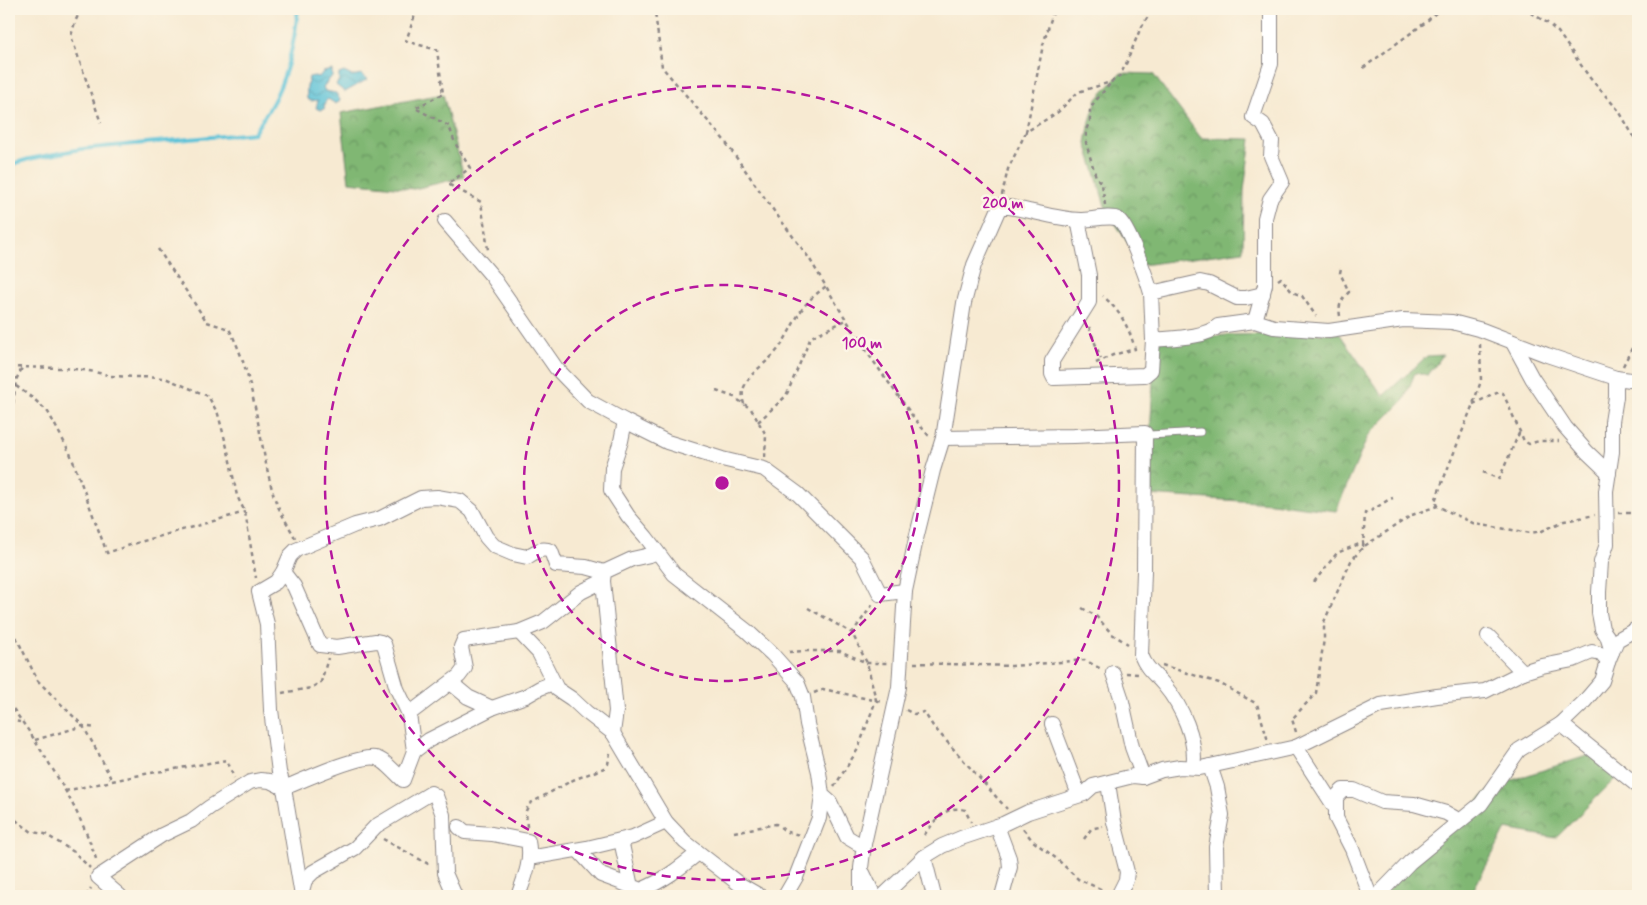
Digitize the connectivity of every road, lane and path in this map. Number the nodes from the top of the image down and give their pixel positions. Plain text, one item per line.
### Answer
1 (81, 9) edge
2 (417, 9) edge
3 (651, 9) edge
4 (1054, 9) edge
5 (1152, 9) edge
6 (1440, 9) edge
7 (1524, 9) edge
8 (1271, 12) dead end
9 (1363, 68) dead end
10 (1111, 82) junction
11 (101, 123) dead end
12 (1026, 132) junction
13 (1638, 144) edge
14 (1000, 206) junction
15 (1113, 216) junction
16 (1078, 220) junction
17 (445, 221) dead end
18 (158, 249) dead end
19 (488, 253) dead end
20 (1340, 268) dead end
21 (1281, 278) dead end
22 (826, 286) junction
23 (1089, 288) junction
24 (1152, 293) junction
25 (1263, 294) junction
26 (1084, 312) junction
27 (846, 320) junction
28 (1255, 321) junction
29 (1320, 330) junction
30 (1345, 330) junction
31 (1482, 330) junction
32 (1638, 336) edge
33 (1153, 340) junction
34 (1513, 343) junction
35 (1101, 360) junction
36 (9, 367) edge
37 (22, 367) junction
38 (1106, 375) junction
39 (1083, 376) junction
40 (1616, 378) junction
41 (1638, 381) edge
42 (16, 386) junction
43 (716, 391) dead end
44 (744, 404) junction
45 (1473, 404) junction
46 (625, 421) junction
47 (758, 422) junction
48 (1520, 431) junction
49 (1200, 432) dead end
50 (1145, 433) junction
51 (1572, 436) junction
52 (943, 438) junction
53 (9, 459) edge
54 (764, 469) junction
55 (1483, 472) dead end
56 (1608, 473) junction
57 (1393, 498) dead end
58 (1437, 506) junction
59 (245, 512) junction
60 (1638, 513) edge
61 (1607, 514) junction
62 (1364, 542) junction
63 (1363, 547) junction
64 (300, 549) junction
65 (657, 552) junction
66 (283, 572) junction
67 (603, 577) junction
68 (1314, 582) dead end
69 (905, 591) junction
70 (259, 592) junction
71 (880, 594) junction
72 (808, 608) dead end
73 (1082, 608) dead end
74 (1638, 628) edge
75 (519, 632) junction
76 (852, 633) junction
77 (1488, 636) dead end
78 (16, 637) dead end
79 (337, 647) junction
80 (772, 654) junction
81 (1610, 657) junction
82 (867, 663) junction
83 (900, 663) junction
84 (1147, 665) junction
85 (1523, 672) junction
86 (1113, 673) junction
87 (451, 682) junction
88 (553, 683) junction
89 (270, 695) junction
90 (803, 697) junction
91 (876, 700) junction
92 (9, 702) edge
93 (895, 705) junction
94 (492, 708) junction
95 (409, 714) junction
96 (9, 720) edge
97 (20, 722) junction
98 (1052, 724) dead end
99 (1561, 724) junction
100 (83, 726) junction
101 (96, 728) dead end
102 (614, 734) junction
103 (35, 740) junction
104 (1298, 747) junction
105 (414, 751) junction
106 (1272, 752) junction
107 (1210, 766) junction
108 (1193, 768) junction
109 (1143, 777) junction
110 (112, 781) junction
111 (1108, 783) junction
112 (1638, 786) edge
113 (239, 788) junction
114 (284, 788) junction
115 (65, 791) junction
116 (1079, 795) junction
117 (825, 797) junction
118 (1336, 809) junction
119 (9, 815) edge
120 (1015, 819) junction
121 (1460, 821) junction
122 (666, 822) junction
123 (1114, 822) junction
124 (997, 826) junction
125 (459, 827) dead end
126 (370, 832) junction
127 (734, 832) dead end
128 (976, 833) junction
129 (924, 835) dead end
130 (811, 838) junction
131 (1084, 838) dead end
132 (621, 840) junction
133 (528, 841) junction
134 (864, 844) junction
135 (578, 850) junction
136 (698, 853) junction
137 (924, 857) junction
138 (530, 858) junction
139 (861, 868) junction
140 (445, 873) junction
141 (98, 876) junction
142 (631, 887) junction
143 (302, 894) edge
144 (120, 896) edge
145 (455, 896) edge
146 (518, 896) edge
147 (760, 896) edge
148 (785, 896) edge
149 (859, 896) edge
150 (874, 896) edge
151 (883, 896) edge
152 (934, 896) edge
153 (1002, 896) edge
154 (1118, 896) edge
155 (1217, 896) edge
156 (1370, 896) edge
157 (1377, 896) edge

1 - 11 path
2 - 19 path
3 - 22 path
4 - 12 path
5 - 10 path
6 - 9 path
7 - 13 path
8 - 25 street
10 - 12 path
10 - 15 path
12 - 14 path
14 - 16 street
14 - 52 street
15 - 16 street
15 - 24 street
16 - 23 street
17 - 46 street
18 - 64 path
20 - 30 path
21 - 29 path
22 - 27 path
22 - 44 path
23 - 26 street
23 - 35 path
24 - 25 street
24 - 33 street
25 - 28 street
26 - 35 path
26 - 39 street
27 - 47 path
27 - 52 path
28 - 29 street
28 - 33 street
29 - 30 street
30 - 31 street
31 - 34 street
31 - 45 path
32 - 40 path
33 - 38 street
34 - 40 street
34 - 51 street
35 - 38 path
35 - 39 path
36 - 37 path
37 - 42 path
37 - 59 path
38 - 39 street
40 - 41 street
40 - 56 street
42 - 53 path
42 - 59 path
43 - 44 path
44 - 47 path
45 - 48 path
45 - 58 path
46 - 54 street
46 - 65 street
47 - 54 path
48 - 51 path
48 - 55 path
49 - 50 lane
50 - 52 street
50 - 84 street
51 - 56 street
52 - 69 street
54 - 71 street
56 - 61 street
57 - 62 path
58 - 61 path
58 - 63 path
59 - 70 path
60 - 61 path
61 - 81 street
62 - 63 path
62 - 68 path
63 - 104 path
64 - 66 street
64 - 67 street
65 - 67 street
65 - 80 street
66 - 70 street
66 - 79 street
67 - 75 street
67 - 102 street
69 - 71 street
69 - 83 street
70 - 89 street
71 - 76 path
72 - 76 path
73 - 84 path
74 - 81 street
75 - 87 street
75 - 88 street
76 - 82 path
77 - 85 street
78 - 100 path
79 - 89 path
79 - 95 street
80 - 82 path
80 - 90 street
81 - 85 street
81 - 99 street
82 - 83 path
82 - 91 path
83 - 86 path
83 - 93 street
84 - 86 path
84 - 106 path
84 - 108 street
85 - 104 street
86 - 109 street
87 - 94 street
87 - 95 street
88 - 94 street
88 - 102 street
89 - 114 street
90 - 91 path
90 - 117 street
91 - 93 path
91 - 117 path
92 - 97 path
93 - 120 path
93 - 134 street
94 - 105 street
95 - 105 street
96 - 97 path
97 - 103 path
98 - 116 street
99 - 112 street
99 - 121 street
100 - 101 path
100 - 103 path
100 - 110 path
102 - 122 street
102 - 133 path
103 - 115 path
104 - 106 street
104 - 118 street
105 - 114 street
106 - 107 street
107 - 108 street
107 - 155 street
108 - 109 street
109 - 111 street
110 - 113 path
110 - 115 path
111 - 116 street
111 - 123 street
113 - 114 street
113 - 141 street
114 - 143 street
115 - 141 path
116 - 120 street
117 - 130 street
117 - 134 street
118 - 121 street
118 - 156 street
119 - 141 path
120 - 124 street
120 - 154 path
121 - 157 street
122 - 132 street
122 - 136 street
123 - 131 path
123 - 154 street
124 - 128 street
124 - 153 street
125 - 133 street
126 - 140 path
126 - 140 street
126 - 143 street
127 - 130 path
128 - 129 path
128 - 137 street
130 - 148 street
132 - 135 street
132 - 142 street
133 - 138 street
134 - 139 street
135 - 138 street
135 - 142 street
136 - 142 street
136 - 147 street
137 - 151 street
137 - 152 street
138 - 146 street
139 - 149 street
139 - 150 street
140 - 145 street
141 - 144 street

